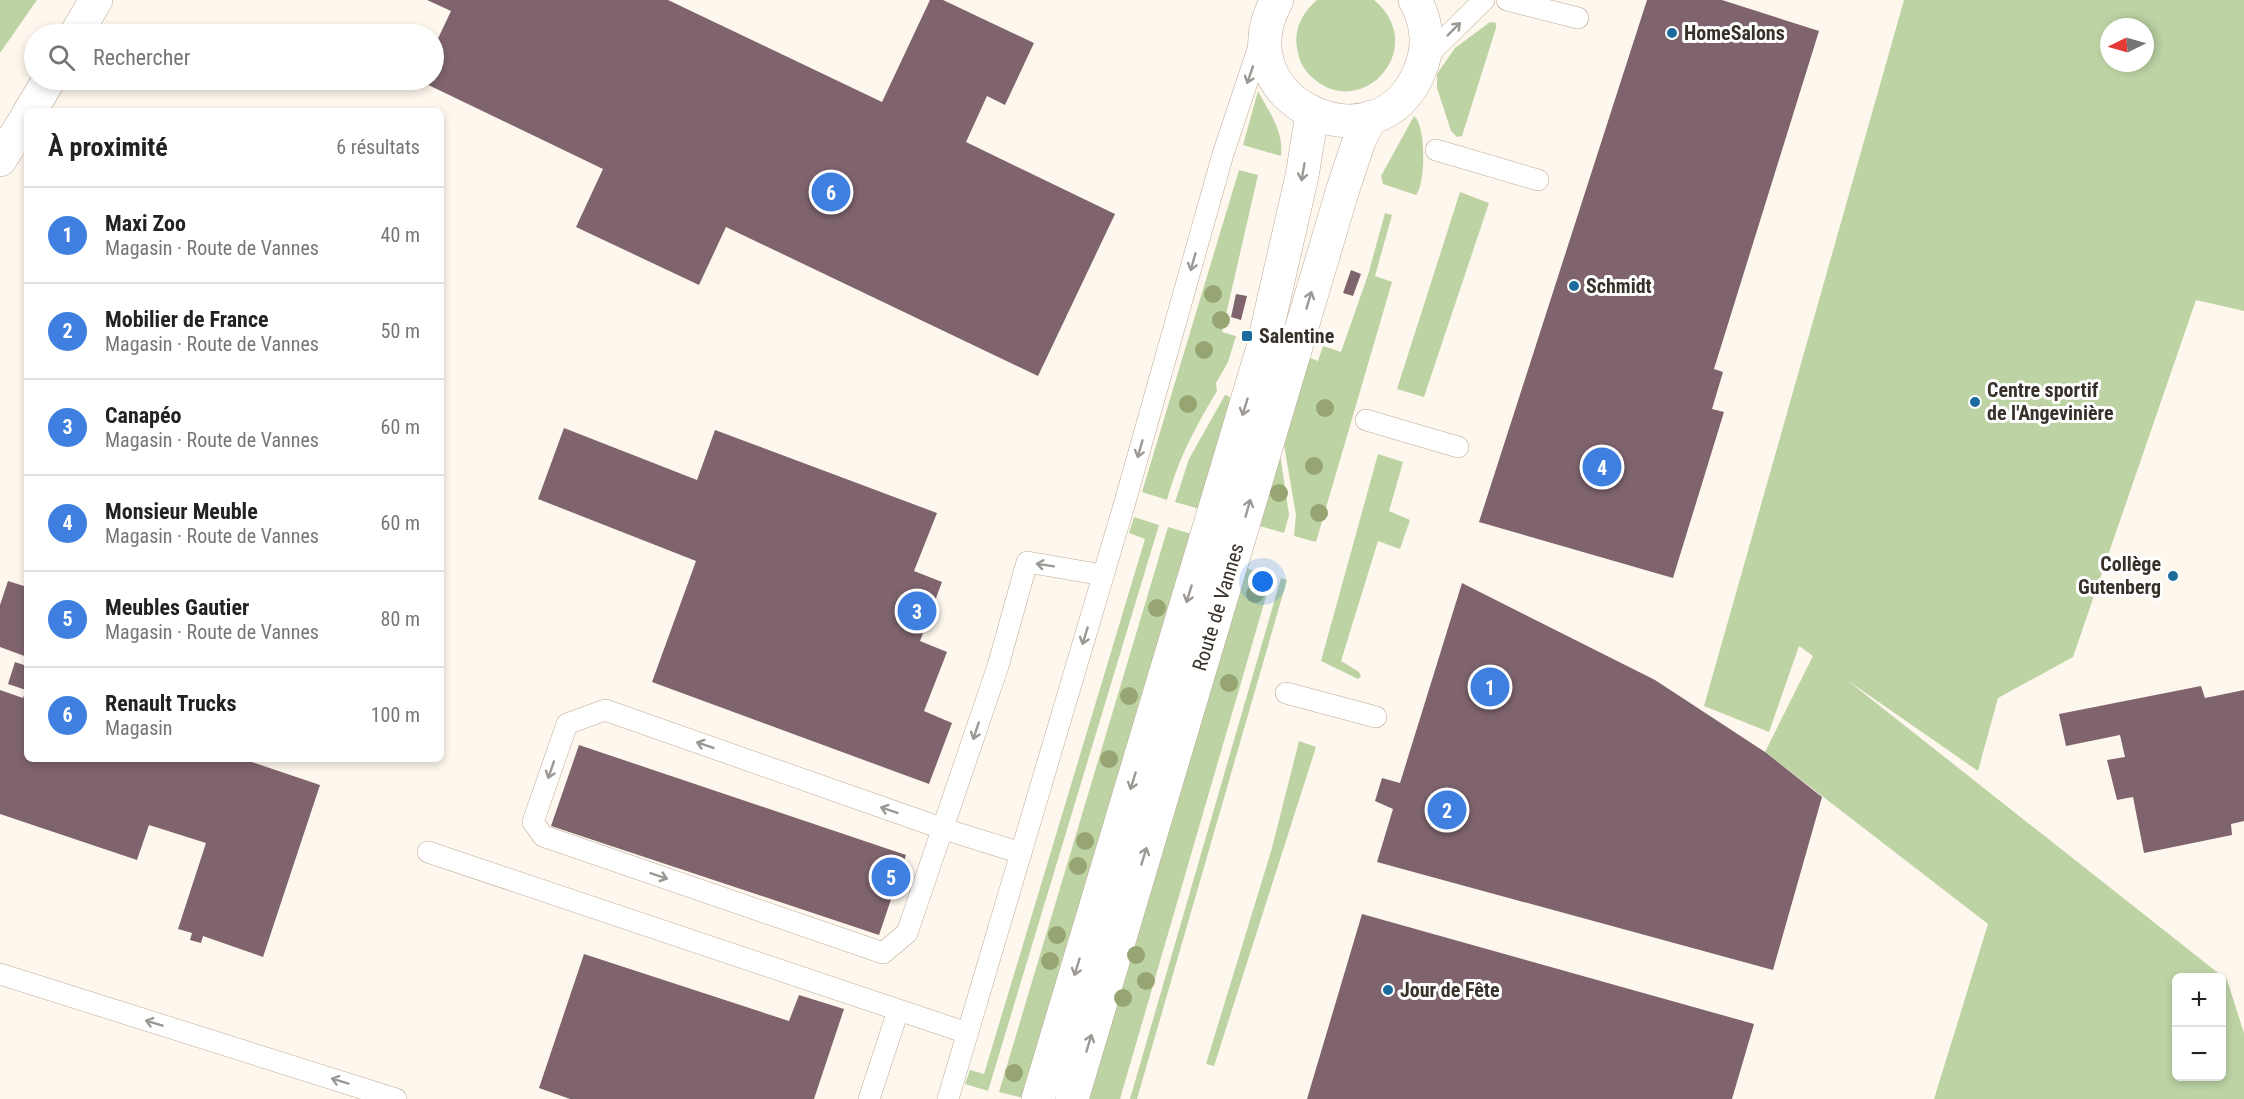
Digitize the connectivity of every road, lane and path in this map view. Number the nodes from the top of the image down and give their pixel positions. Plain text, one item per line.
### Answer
1 (96, 0) edge
2 (1415, 0) edge
3 (1484, 0) edge
4 (1507, 0) edge
5 (1272, 10) edge
6 (1578, 18) dead end
7 (82, 24) edge
8 (1424, 59) junction
9 (43, 90) edge
10 (32, 108) edge
11 (1312, 114) junction
12 (1371, 117) junction
13 (24, 122) edge
14 (1436, 150) dead end
15 (0, 160) edge
16 (1538, 180) dead end
17 (1366, 420) dead end
18 (1458, 447) dead end
19 (1103, 575) junction
20 (1286, 693) dead end
21 (1376, 717) dead end
22 (944, 829) junction
23 (428, 852) dead end
24 (1021, 853) junction
25 (0, 974) edge
26 (898, 1011) junction
27 (967, 1033) junction
28 (396, 1099) edge
29 (869, 1099) edge
30 (948, 1099) edge
31 (1038, 1099) edge
32 (1072, 1099) edge

1 - 7 main road
2 - 8 main road
8 -> 3 lane
4 - 6 lane
5 - 11 main road
5 -> 19 lane
8 - 12 main road
9 - 10 main road
11 - 12 main road
11 -> 31 main road, Route de Vannes
32 -> 12 main road, Route de Vannes
13 - 15 main road
14 - 16 lane
17 - 18 lane
19 -> 22 lane
19 -> 24 lane
20 - 21 lane
22 -> 22 lane
22 - 24 lane
23 - 26 lane
24 - 27 lane
28 -> 25 lane
26 - 27 lane
26 - 29 lane
27 - 30 lane

